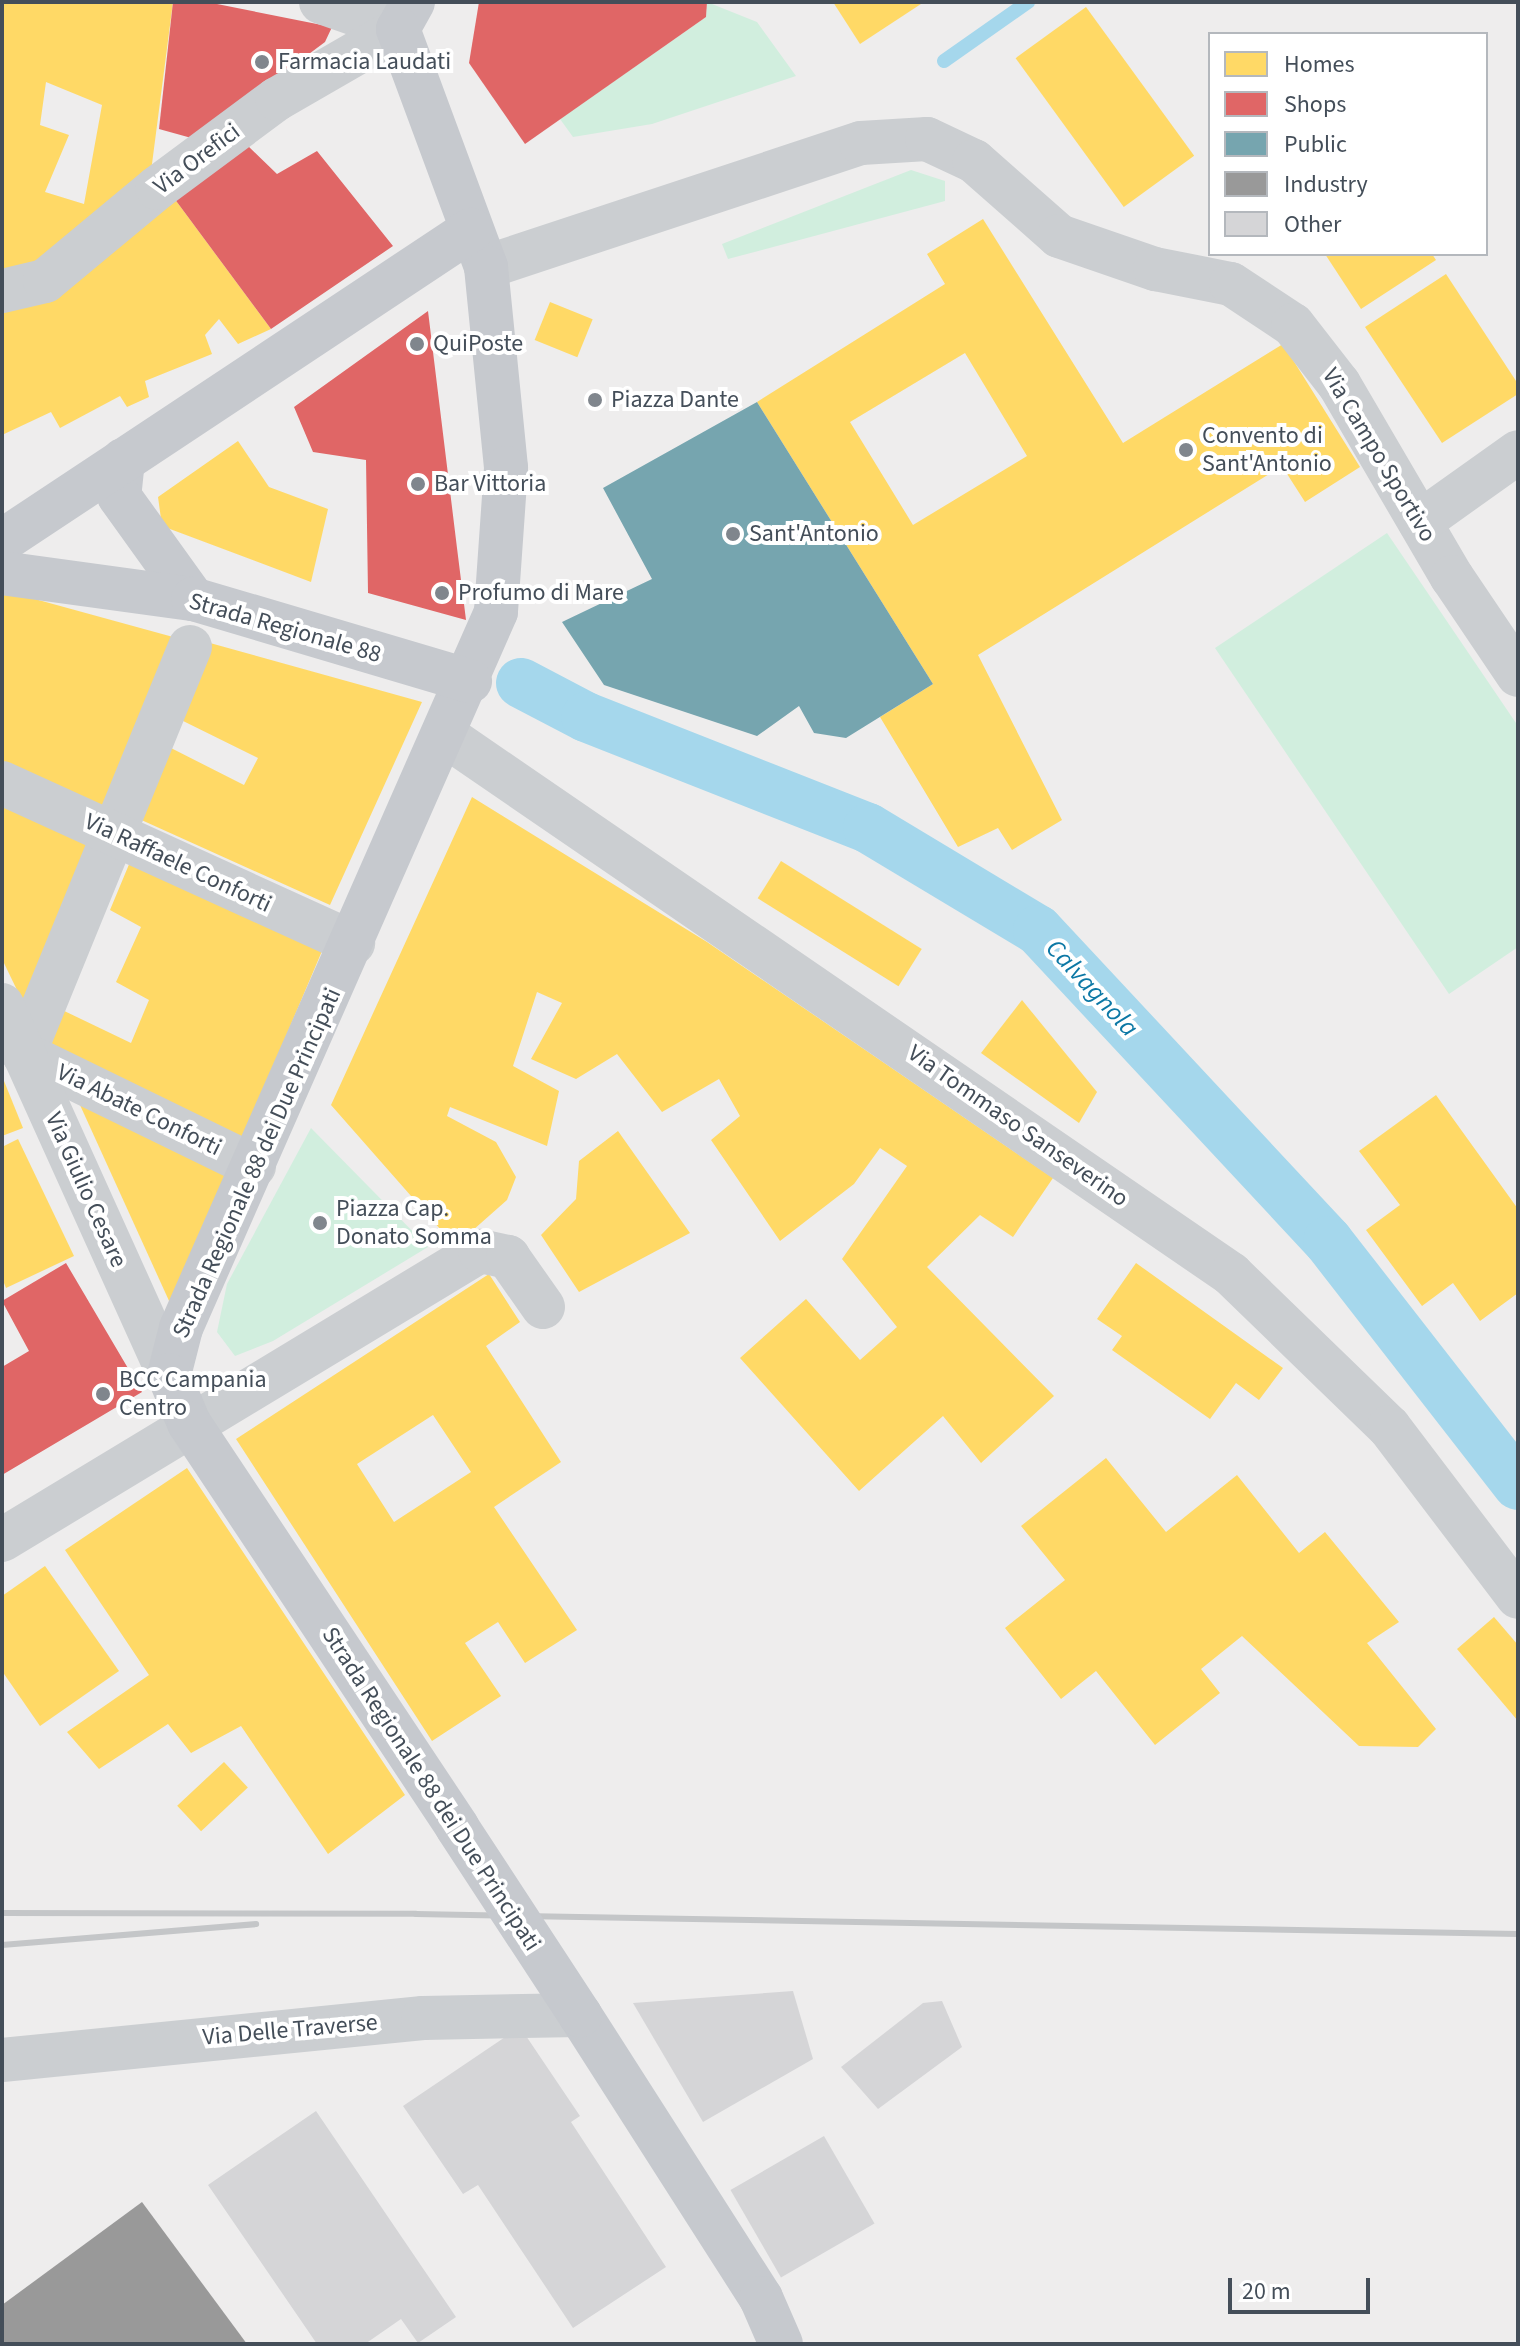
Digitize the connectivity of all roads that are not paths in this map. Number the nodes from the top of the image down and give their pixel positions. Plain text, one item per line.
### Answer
1 (321, 2) edge
2 (405, 15) edge
3 (478, 248) junction
4 (2, 291) edge
5 (1518, 452) edge
6 (123, 460) junction
7 (1420, 522) junction
8 (2, 541) edge
9 (2, 573) edge
10 (193, 599) junction
11 (190, 647) dead end
12 (1518, 675) edge
13 (470, 681) junction
14 (446, 736) junction
15 (2, 783) edge
16 (114, 834) junction
17 (353, 943) junction
18 (2, 1005) edge
19 (24, 1054) junction
20 (254, 1166) junction
21 (543, 1307) dead end
22 (169, 1375) junction
23 (189, 1423) junction
24 (2, 1540) edge
25 (1518, 1597) edge
26 (580, 2015) junction
27 (2, 2060) edge
28 (781, 2344) edge

1 - 2 street
2 - 3 main road, Strada Regionale 88 dei Due Principati
2 - 4 street, Via Orefici
3 - 6 main road
3 - 7 street, Via Campo Sportivo
3 - 13 main road, Strada Regionale 88 dei Due Principati
5 - 7 street
6 - 8 main road
6 - 10 main road
7 - 12 street, Via Campo Sportivo
9 - 10 main road, Strada Regionale 88
10 - 13 main road, Strada Regionale 88
11 - 16 street
13 - 14 main road, Strada Regionale 88 dei Due Principati
14 - 17 main road, Strada Regionale 88 dei Due Principati
14 - 25 street, Via Tommaso Sanseverino
15 - 16 street, Via Raffaele Conforti
16 - 17 street, Via Raffaele Conforti
16 - 19 street
17 - 20 main road, Strada Regionale 88 dei Due Principati
18 - 19 street, Via Giulio Cesare
19 - 20 street, Via Abate Conforti
19 - 22 street, Via Giulio Cesare
20 - 22 main road, Strada Regionale 88 dei Due Principati
21 - 23 street
22 - 23 main road, Strada Regionale 88 dei Due Principati
23 - 24 street
23 - 26 main road, Strada Regionale 88 dei Due Principati, bridge
26 - 27 street, Via Delle Traverse
26 - 28 main road, Strada Regionale 88 dei Due Principati

